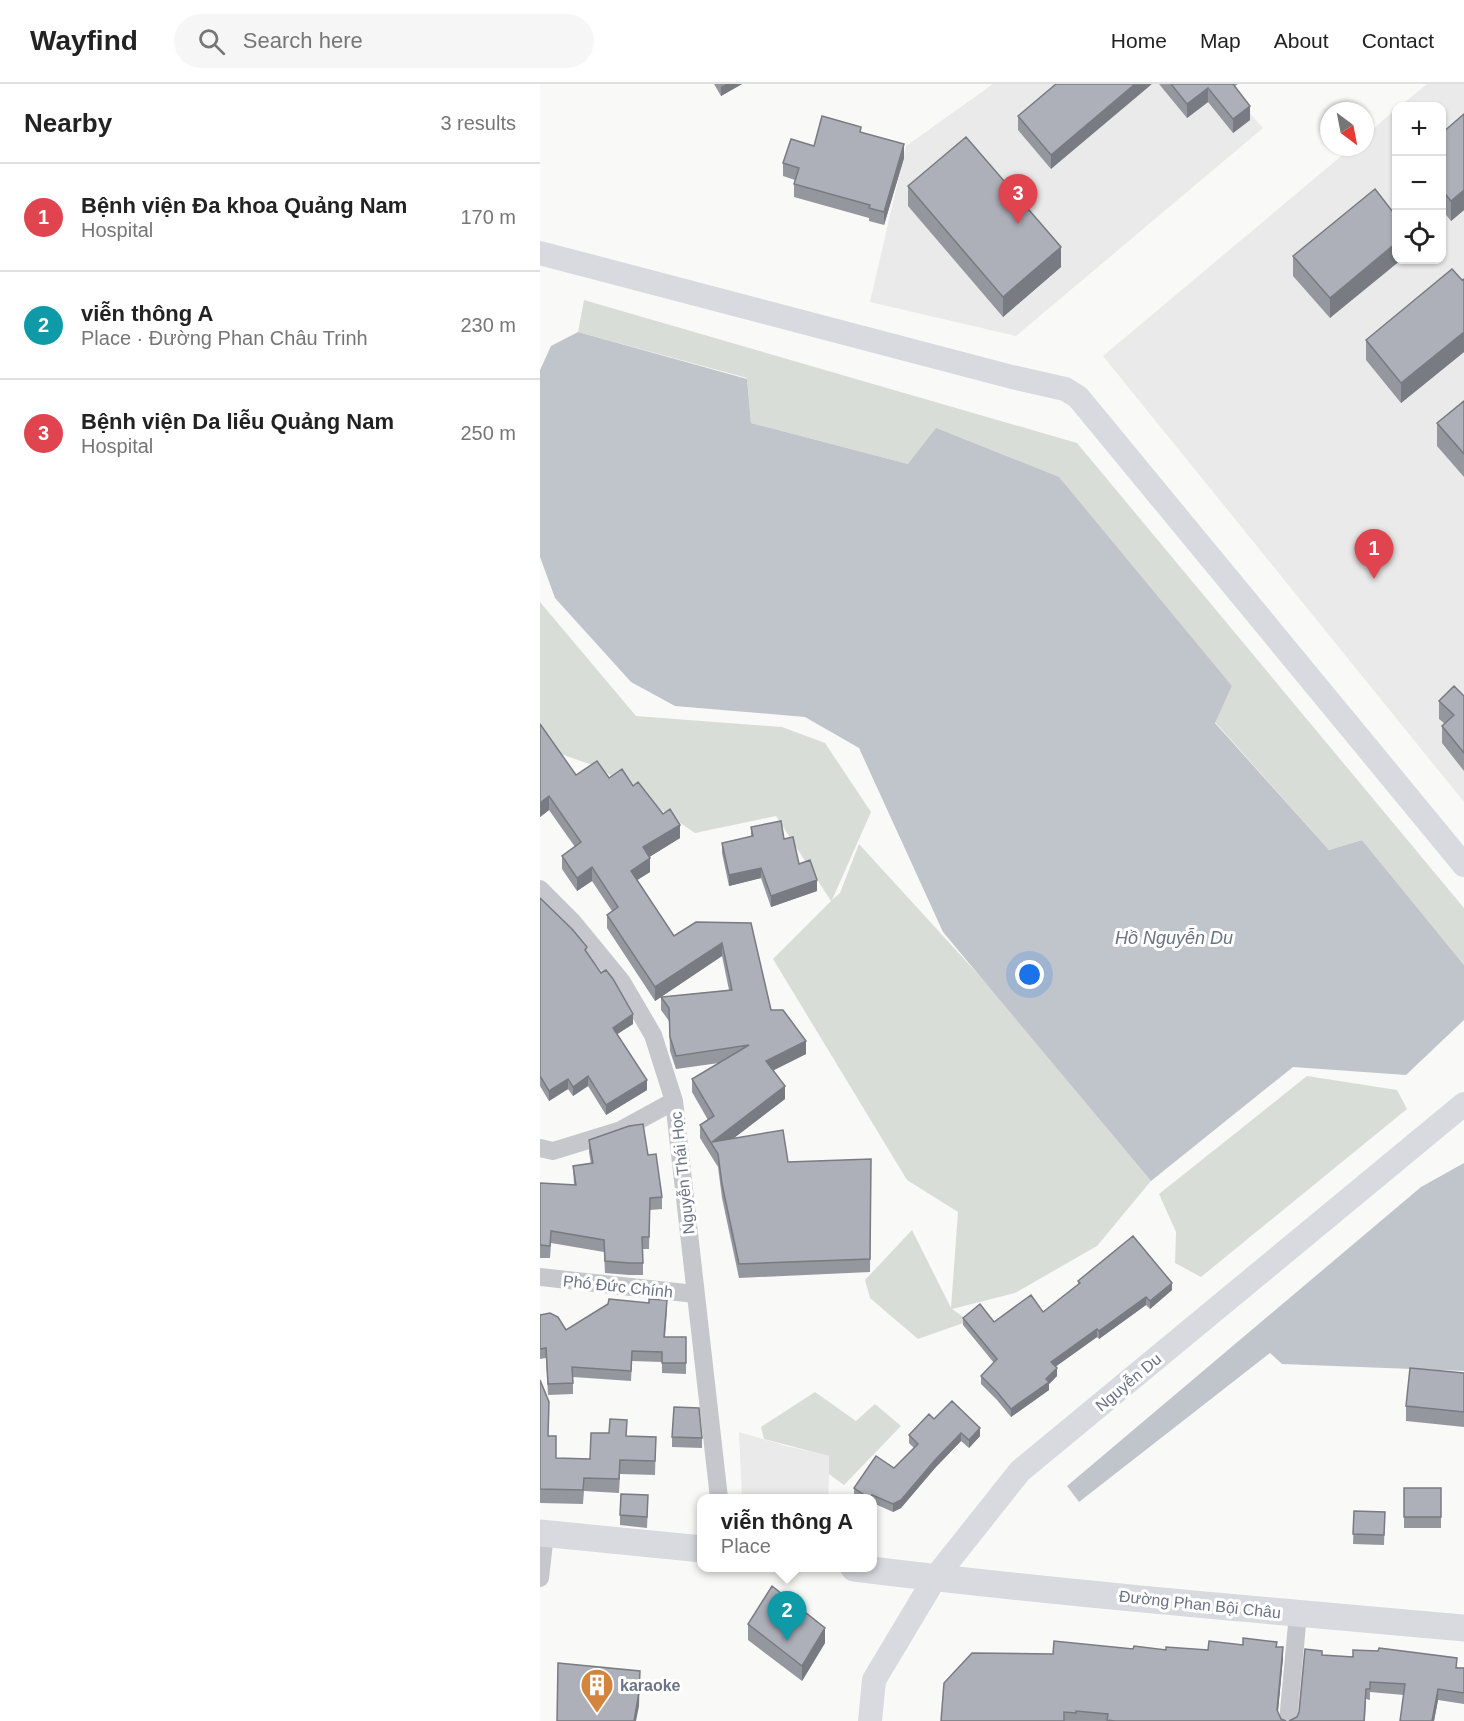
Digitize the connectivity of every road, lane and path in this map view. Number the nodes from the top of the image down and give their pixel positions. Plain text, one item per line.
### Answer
1 (540, 253) edge
2 (1464, 865) edge
3 (540, 889) edge
4 (674, 1101) junction
5 (1464, 1104) edge
6 (540, 1148) edge
7 (540, 1277) edge
8 (695, 1294) junction
9 (719, 1494) edge
10 (543, 1533) edge
11 (697, 1548) edge
12 (877, 1571) edge
13 (540, 1578) edge
14 (935, 1578) junction
15 (1298, 1614) junction
16 (1464, 1628) edge
17 (870, 1721) edge
18 (1288, 1721) edge

1 - 2 street
3 - 4 street, Nguyễn Thái Học
4 - 6 street
4 - 8 street, Nguyễn Thái Học
5 - 14 street, Nguyễn Du
7 - 8 street, Phó Đức Chính
8 - 9 street, Nguyễn Thái Học
10 - 11 main road
10 - 13 street
12 - 14 main road, Đường Phan Bội Châu
14 - 15 main road, Đường Phan Bội Châu
14 - 17 street, Nguyễn Du
15 - 16 main road, Đường Phan Bội Châu
15 - 18 street

